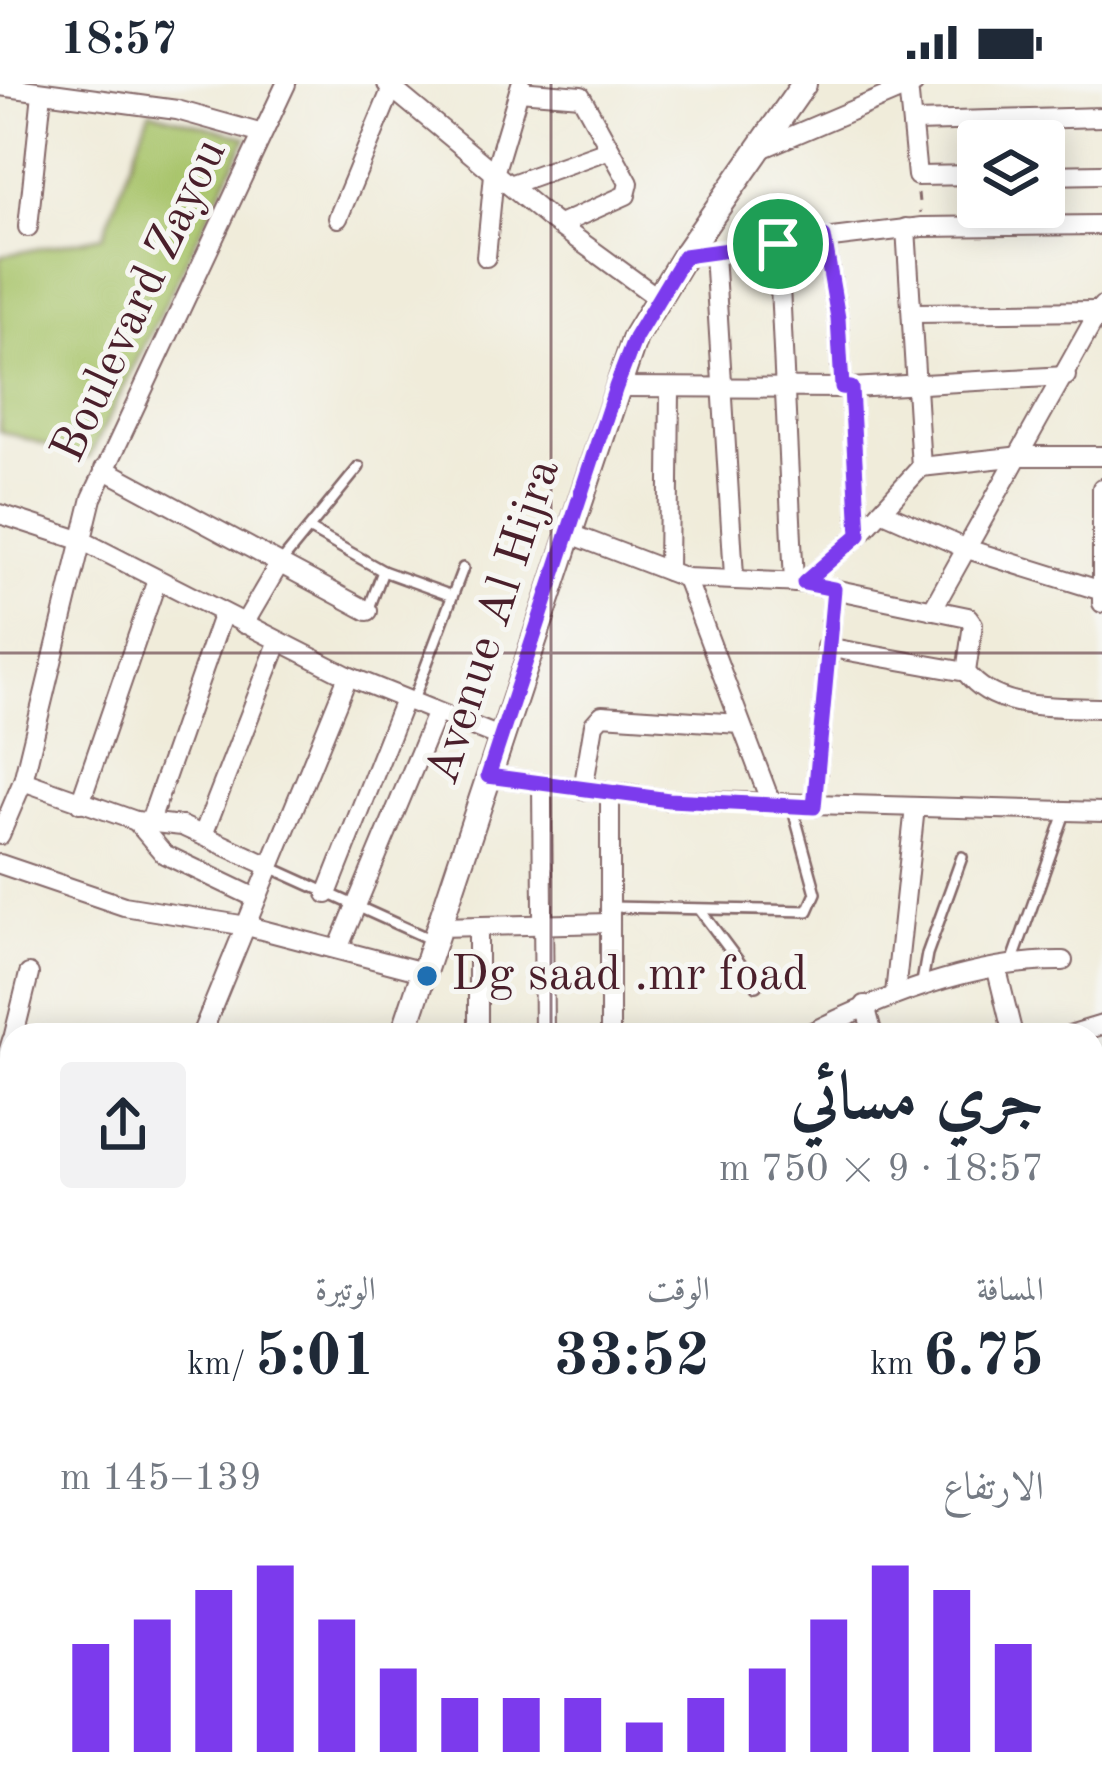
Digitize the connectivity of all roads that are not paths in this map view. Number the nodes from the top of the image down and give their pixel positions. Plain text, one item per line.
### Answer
1 (286, 84) edge
2 (804, 84) edge
3 (911, 85) edge
4 (0, 86) edge
5 (389, 86) edge
6 (520, 88) edge
7 (42, 93) junction
8 (104, 93) edge
9 (1102, 117) edge
10 (914, 122) junction
11 (259, 133) junction
12 (610, 148) junction
13 (761, 149) junction
14 (1102, 174) edge
15 (1065, 175) edge
16 (957, 176) edge
17 (501, 180) junction
18 (338, 218) dead end
19 (559, 225) junction
20 (1102, 226) edge
21 (28, 227) dead end
22 (914, 228) junction
23 (824, 237) junction
24 (778, 244) junction
25 (714, 253) junction
26 (684, 256) junction
27 (486, 257) dead end
28 (658, 298) junction
29 (1101, 309) edge
30 (913, 313) junction
31 (1066, 376) junction
32 (616, 387) junction
33 (917, 387) junction
34 (847, 388) junction
35 (725, 389) junction
36 (788, 390) junction
37 (670, 391) junction
38 (1022, 456) junction
39 (1102, 456) edge
40 (359, 467) dead end
41 (921, 467) junction
42 (104, 469) junction
43 (1102, 488) edge
44 (881, 511) junction
45 (0, 514) edge
46 (312, 531) junction
47 (571, 534) junction
48 (859, 535) junction
49 (83, 542) junction
50 (967, 549) junction
51 (278, 566) junction
52 (463, 568) dead end
53 (383, 571) junction
54 (677, 574) junction
55 (734, 576) junction
56 (157, 580) junction
57 (799, 583) junction
58 (834, 589) junction
59 (1102, 591) edge
60 (452, 596) junction
61 (1102, 603) edge
62 (932, 610) junction
63 (368, 611) joint
64 (223, 613) junction
65 (244, 624) junction
66 (278, 643) junction
67 (826, 646) junction
68 (966, 672) junction
69 (348, 676) junction
70 (408, 701) junction
71 (1102, 708) edge
72 (436, 713) junction
73 (740, 724) junction
74 (502, 738) junction
75 (488, 776) junction
76 (23, 781) junction
77 (542, 784) junction
78 (583, 790) junction
79 (610, 794) junction
80 (80, 803) junction
81 (771, 803) junction
82 (792, 806) junction
83 (814, 807) junction
84 (915, 807) junction
85 (1066, 811) junction
86 (1102, 812) edge
87 (144, 824) junction
88 (0, 835) edge
89 (203, 835) junction
90 (962, 857) dead end
91 (0, 864) edge
92 (267, 866) junction
93 (327, 894) junction
94 (256, 898) junction
95 (356, 907) junction
96 (700, 910) junction
97 (610, 915) junction
98 (247, 926) junction
99 (478, 927) junction
100 (541, 927) junction
101 (437, 934) junction
102 (338, 949) junction
103 (1063, 961) dead end
104 (1004, 968) junction
105 (423, 972) junction
106 (29, 974) dead end
107 (757, 986) dead end
108 (921, 988) junction
109 (895, 994) junction
110 (865, 1005) junction
111 (17, 1023) edge
112 (206, 1023) edge
113 (407, 1023) edge
114 (478, 1023) edge
115 (544, 1023) edge
116 (610, 1023) edge
117 (830, 1023) edge
118 (870, 1023) edge
119 (1011, 1023) edge

1 - 11 street, Boulevard Zayou
2 - 13 street, Avenue Al Hijra
3 - 10 street
3 - 13 street
4 - 7 street
5 - 17 street
5 - 18 street
6 - 12 street
6 - 17 street
7 - 8 street
7 - 21 street
8 - 11 street
9 - 10 street
10 - 16 street
11 - 42 street, Boulevard Zayou
12 - 17 street
12 - 19 street
13 - 26 street, Avenue Al Hijra
14 - 15 street
17 - 19 street
17 - 27 street
19 - 28 street
20 - 22 street
22 - 23 street
22 - 30 street
23 - 24 street
23 - 34 street
24 - 25 street
24 - 36 street
25 - 26 street
25 - 35 street
26 - 28 street, Avenue Al Hijra
28 - 32 street, Avenue Al Hijra
29 - 30 street
29 - 31 street
30 - 33 street
31 - 33 street
31 - 38 street
32 - 37 street
32 - 47 street, Avenue Al Hijra
33 - 34 street
33 - 41 street
34 - 36 street
34 - 48 street
35 - 36 street
35 - 37 street
35 - 55 street
36 - 57 street
37 - 54 street
38 - 39 street
38 - 41 street
38 - 50 street
40 - 46 lane
41 - 44 street
42 - 49 street, Boulevard Zayou
42 - 51 street
43 - 59 street
44 - 48 street
44 - 50 street
45 - 49 street
46 - 51 lane
46 - 53 lane
47 - 54 street
47 - 74 street, Avenue Al Hijra
48 - 57 street
49 - 56 street
49 - 76 street, Boulevard Zayou
50 - 59 street
50 - 62 street
51 - 63 street
51 - 65 street
52 - 60 lane
53 - 60 lane
53 - 63 lane
54 - 55 street
54 - 73 street
55 - 57 street
56 - 64 street
56 - 80 street
57 - 58 street
58 - 62 street
58 - 67 street
59 - 61 street
60 - 70 lane
62 - 68 street
64 - 65 street
64 - 87 street
65 - 66 street
66 - 69 street
66 - 89 street
67 - 68 street
67 - 83 street
68 - 71 street
69 - 70 street
69 - 92 street
70 - 72 street
70 - 93 street
72 - 74 street
72 - 95 street
73 - 78 street
73 - 81 street
74 - 75 street, Avenue Al Hijra
75 - 77 street
75 - 101 street, Avenue Al Hijra
76 - 80 street
76 - 88 street, Boulevard Zayou
77 - 78 street
77 - 100 street
78 - 79 street
79 - 81 street
79 - 97 street
80 - 87 street
81 - 82 street
82 - 83 street
82 - 96 lane
83 - 84 street
84 - 85 street
84 - 109 street
85 - 86 street
85 - 104 lane
87 - 89 street
87 - 94 street
89 - 92 street
90 - 108 lane
91 - 98 street
92 - 93 lane
92 - 94 street
93 - 95 lane
94 - 98 street
95 - 101 lane
95 - 102 street
96 - 97 lane
96 - 107 lane
97 - 100 street
97 - 116 street
98 - 102 street
98 - 112 street
99 - 100 street
99 - 101 street
99 - 114 street
100 - 115 street
101 - 105 street, Avenue Al Hijra
102 - 105 street
103 - 104 street
104 - 108 street
104 - 119 street
105 - 113 street, Avenue Al Hijra
106 - 111 street
108 - 109 street
109 - 110 street
110 - 117 street
110 - 118 street

